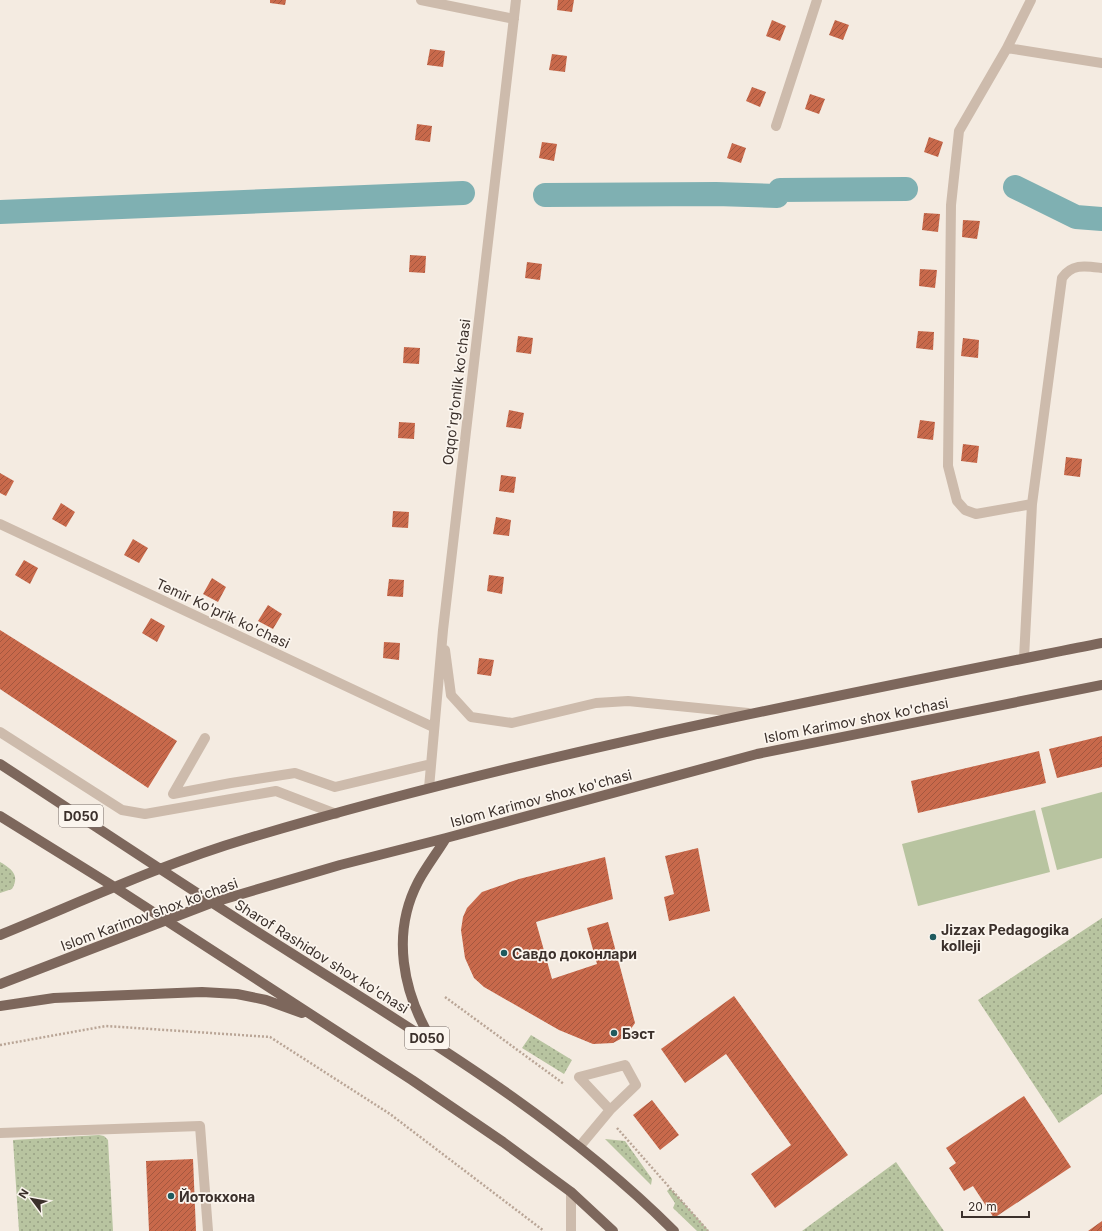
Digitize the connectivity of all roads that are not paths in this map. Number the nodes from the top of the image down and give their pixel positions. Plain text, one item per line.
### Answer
1 (421, 0) edge
2 (516, 0) edge
3 (817, 0) edge
4 (1030, 0) edge
5 (514, 19) junction
6 (1007, 48) junction
7 (1102, 63) edge
8 (776, 126) dead end
9 (1102, 268) edge
10 (1032, 504) junction
11 (0, 524) edge
12 (443, 630) junction
13 (1102, 643) edge
14 (1024, 658) junction
15 (1102, 685) edge
16 (748, 713) junction
17 (433, 727) junction
18 (0, 732) edge
19 (205, 738) dead end
20 (0, 764) edge
21 (432, 764) junction
22 (429, 788) junction
23 (336, 814) junction
24 (0, 816) edge
25 (446, 838) junction
26 (161, 868) junction
27 (116, 888) junction
28 (211, 903) junction
29 (165, 920) junction
30 (0, 935) edge
31 (0, 984) edge
32 (0, 1006) edge
33 (322, 1020) junction
34 (432, 1041) junction
35 (610, 1110) junction
36 (0, 1133) edge
37 (580, 1146) junction
38 (571, 1192) junction
39 (208, 1231) edge
40 (571, 1231) edge
41 (613, 1231) edge
42 (674, 1231) edge

1 - 5 street
2 - 5 street, Oqqo'rg'onlik ko'chasi
3 - 8 street
4 - 6 street
5 - 12 street, Oqqo'rg'onlik ko'chasi
6 - 7 street
6 - 10 street
9 - 10 street
10 - 14 street
11 - 17 street, Temir Ko'prik ko'chasi
12 - 16 street
12 - 17 street, Oqqo'rg'onlik ko'chasi
13 - 14 main road, Islom Karimov shox ko'chasi
14 - 16 main road, Islom Karimov shox ko'chasi
15 - 25 main road, Islom Karimov shox ko'chasi
16 - 22 main road, Islom Karimov shox ko'chasi
17 - 21 street, Oqqo'rg'onlik ko'chasi
18 - 23 street
19 - 21 street
20 - 26 main road, D050
21 - 22 street, Oqqo'rg'onlik ko'chasi
22 - 23 main road, Islom Karimov shox ko'chasi
23 - 26 main road, Islom Karimov shox ko'chasi
24 - 27 main road
25 - 28 main road, Islom Karimov shox ko'chasi
25 - 34 main road
26 - 27 main road, Islom Karimov shox ko'chasi
26 - 28 main road, Sharof Rashidov shox ko'chasi / D050
27 - 29 main road
27 - 30 main road, Islom Karimov shox ko'chasi
28 - 29 main road, Islom Karimov shox ko'chasi
28 - 34 main road, Sharof Rashidov shox ko'chasi / D050
29 - 31 main road, Islom Karimov shox ko'chasi
29 - 33 main road
32 - 33 main road
33 - 38 main road
34 - 37 main road, Sharof Rashidov shox ko'chasi / D050
35 - 35 street
35 - 37 street
36 - 39 street
37 - 42 main road, Sharof Rashidov shox ko'chasi / D050
38 - 40 street
38 - 41 main road

